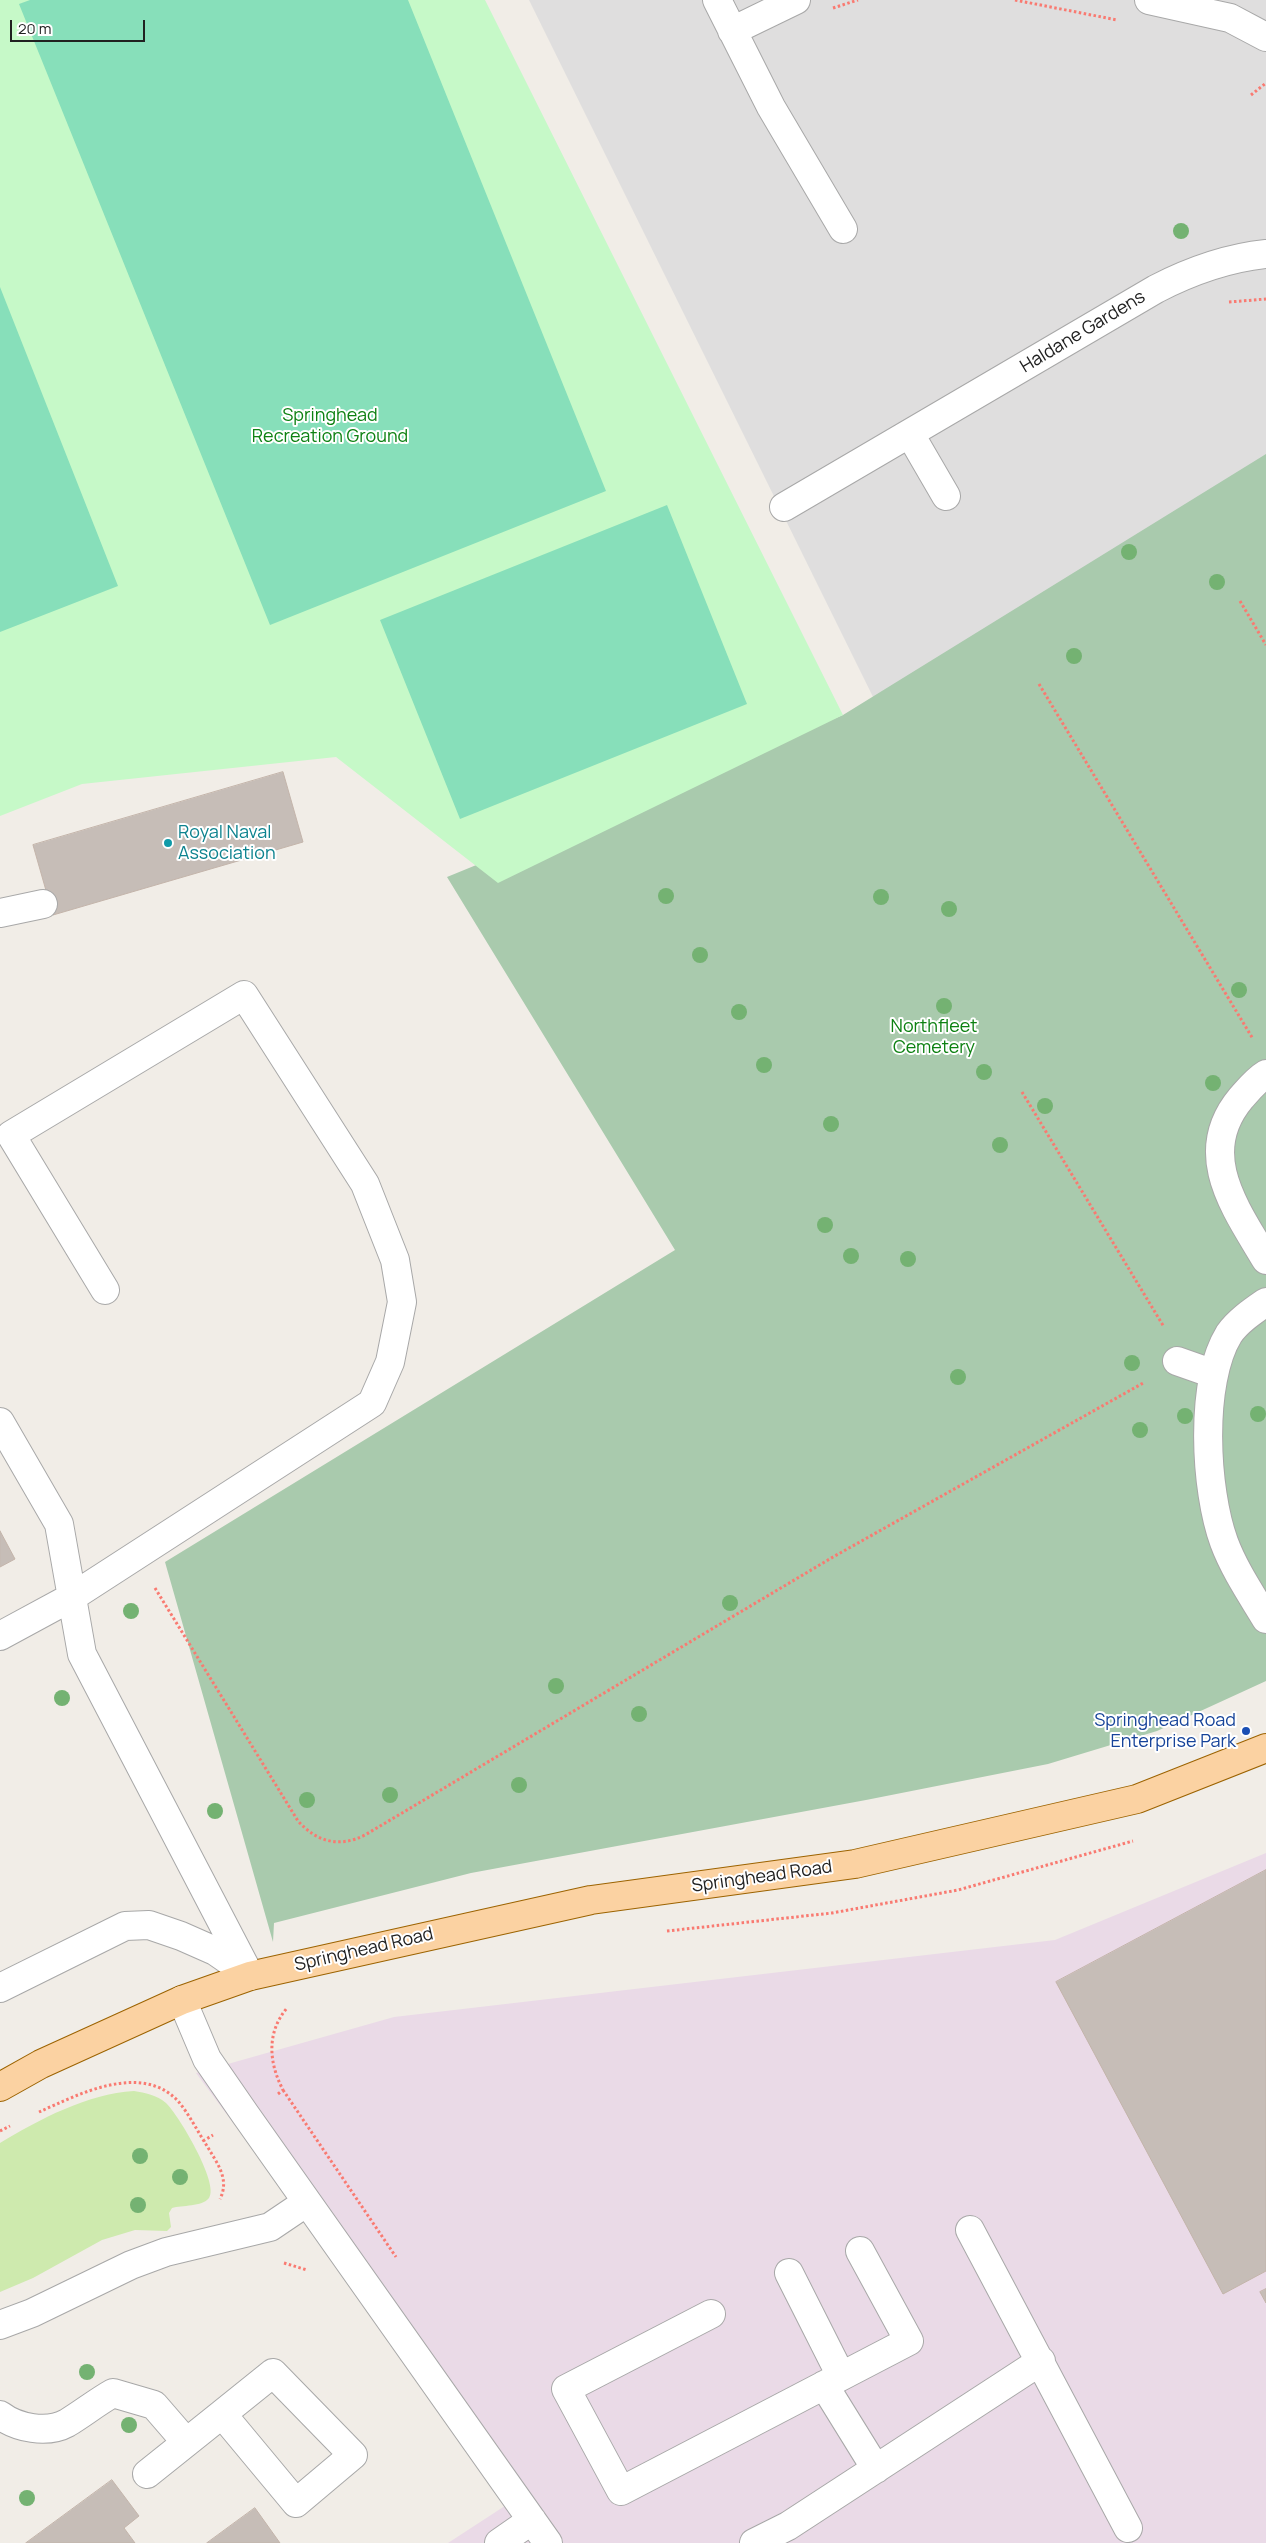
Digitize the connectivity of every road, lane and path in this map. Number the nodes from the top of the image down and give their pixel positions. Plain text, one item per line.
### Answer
1 (717, 0) edge
2 (796, 0) edge
3 (1149, 0) edge
4 (732, 31) junction
5 (1266, 38) edge
6 (1266, 83) edge
7 (1251, 95) dead end
8 (843, 229) dead end
9 (1266, 254) edge
10 (910, 434) junction
11 (946, 496) dead end
12 (784, 506) dead end
13 (1240, 602) dead end
14 (1266, 645) edge
15 (1039, 684) dead end
16 (43, 904) dead end
17 (0, 913) edge
18 (1256, 1044) dead end
19 (1266, 1074) edge
20 (1022, 1092) dead end
21 (1266, 1260) edge
22 (105, 1290) dead end
23 (1266, 1302) edge
24 (1177, 1361) junction
25 (1214, 1374) junction
26 (0, 1422) edge
27 (152, 1583) dead end
28 (72, 1597) junction
29 (1266, 1619) edge
30 (0, 1636) edge
31 (1266, 1748) edge
32 (1135, 1841) dead end
33 (664, 1931) dead end
34 (250, 1976) junction
35 (0, 1988) edge
36 (182, 2000) junction
37 (291, 2004) dead end
38 (0, 2087) edge
39 (36, 2113) dead end
40 (245, 2114) junction
41 (14, 2124) dead end
42 (0, 2131) edge
43 (307, 2202) junction
44 (216, 2204) dead end
45 (970, 2230) dead end
46 (860, 2251) dead end
47 (276, 2263) dead end
48 (312, 2273) dead end
49 (789, 2273) dead end
50 (712, 2314) dead end
51 (0, 2326) edge
52 (1041, 2361) junction
53 (832, 2381) junction
54 (222, 2414) junction
55 (0, 2415) edge
56 (186, 2442) junction
57 (876, 2469) junction
58 (147, 2474) dead end
59 (532, 2520) junction
60 (1128, 2528) dead end
61 (499, 2543) edge
62 (548, 2543) edge
63 (754, 2543) edge

1 - 4 street
2 - 4 street
3 - 5 street
4 - 8 street
6 - 7 path
9 - 10 street, Haldane Gardens
10 - 11 street
10 - 12 street, Haldane Gardens
13 - 14 path
15 - 18 path
16 - 17 street
19 - 21 street
20 - 24 path
22 - 28 street
23 - 25 street
24 - 25 street
24 - 27 path
25 - 29 street
26 - 28 street
28 - 30 street
28 - 34 street
31 - 34 main road, Springhead Road
32 - 33 path
34 - 35 street
34 - 36 main road, Springhead Road
36 - 38 main road, Springhead Road
36 - 40 street
37 - 40 path
39 - 44 path
40 - 43 street
41 - 42 path
43 - 51 street
43 - 59 street
45 - 52 street
46 - 53 street
47 - 48 path
49 - 53 street
50 - 53 street
52 - 57 street
52 - 60 street
53 - 57 street
54 - 54 street
54 - 56 street
55 - 56 street
56 - 58 street
57 - 63 street
59 - 61 street
59 - 62 street

